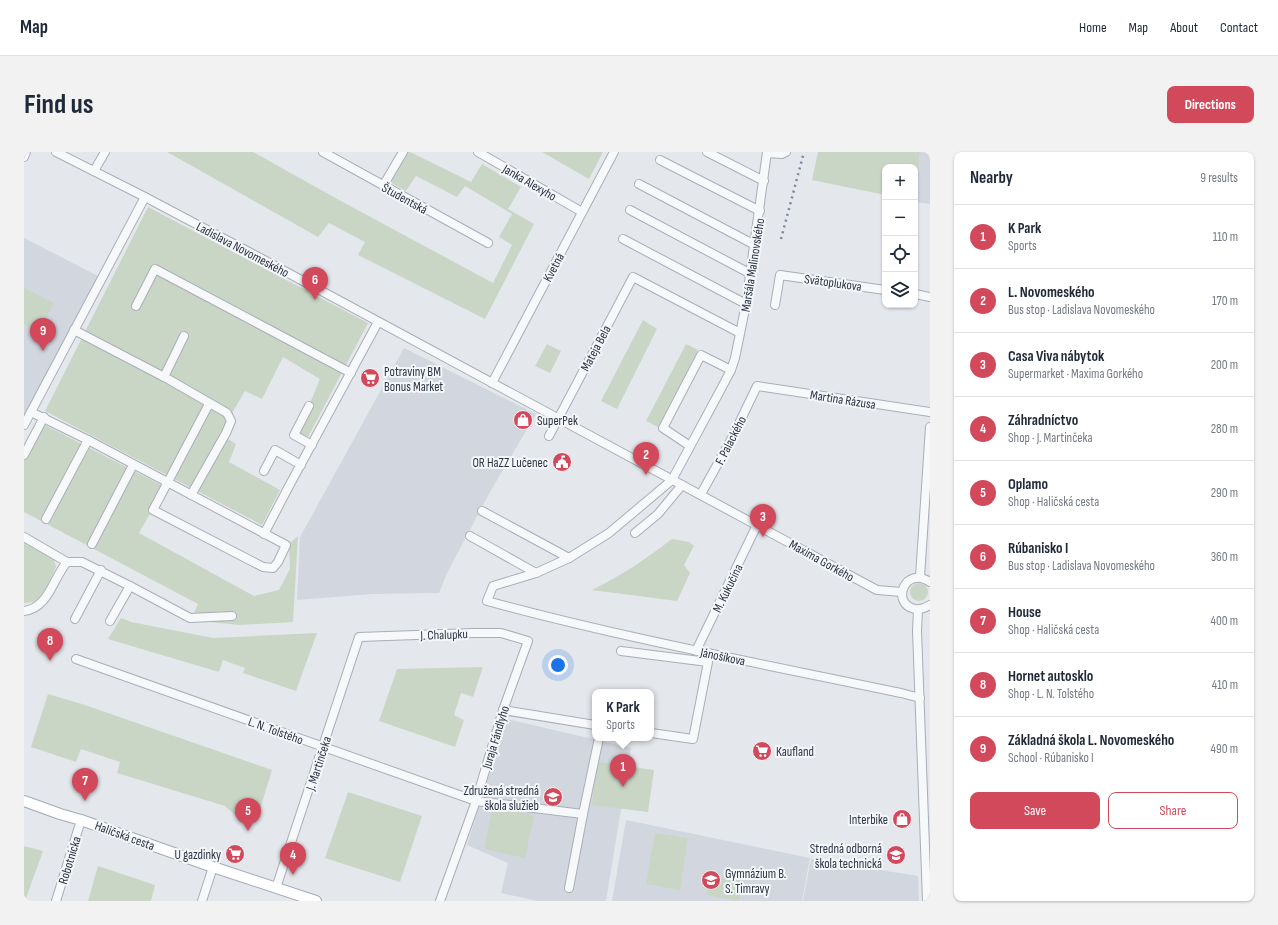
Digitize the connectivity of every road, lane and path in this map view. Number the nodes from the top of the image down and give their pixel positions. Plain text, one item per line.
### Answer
1 (26, 152) edge
2 (56, 152) edge
3 (106, 152) edge
4 (323, 152) edge
5 (403, 152) edge
6 (478, 152) edge
7 (614, 152) edge
8 (707, 152) edge
9 (786, 152) edge
10 (767, 154) edge
11 (24, 157) edge
12 (660, 160) dead end
13 (94, 171) junction
14 (764, 181) junction
15 (640, 184) dead end
16 (383, 186) junction
17 (145, 197) junction
18 (630, 210) dead end
19 (760, 211) junction
20 (582, 212) junction
21 (623, 239) dead end
22 (488, 243) dead end
23 (755, 245) junction
24 (751, 274) junction
25 (882, 290) edge
26 (918, 295) edge
27 (930, 297) edge
28 (746, 304) junction
29 (775, 305) dead end
30 (136, 306) dead end
31 (378, 322) junction
32 (74, 330) junction
33 (740, 333) junction
34 (184, 336) dead end
35 (731, 370) junction
36 (350, 373) junction
37 (166, 378) junction
38 (492, 382) junction
39 (757, 386) joint
40 (209, 404) junction
41 (309, 406) dead end
42 (31, 412) junction
43 (930, 412) edge
44 (44, 417) junction
45 (558, 418) junction
46 (24, 425) edge
47 (930, 427) edge
48 (548, 436) dead end
49 (88, 440) junction
50 (312, 444) junction
51 (690, 446) junction
52 (24, 455) edge
53 (133, 465) junction
54 (301, 465) junction
55 (264, 471) dead end
56 (672, 480) junction
57 (167, 482) junction
58 (682, 485) junction
59 (701, 494) junction
60 (191, 495) junction
61 (482, 511) dead end
62 (46, 519) dead end
63 (757, 525) junction
64 (635, 533) dead end
65 (264, 534) junction
66 (470, 536) dead end
67 (24, 537) edge
68 (92, 544) dead end
69 (569, 558) junction
70 (67, 562) junction
71 (101, 570) junction
72 (536, 573) junction
73 (920, 577) junction
74 (930, 582) edge
75 (130, 586) junction
76 (902, 592) junction
77 (930, 605) edge
78 (918, 610) junction
79 (24, 612) edge
80 (232, 616) dead end
81 (75, 619) dead end
82 (110, 621) dead end
83 (359, 637) joint
84 (528, 641) joint
85 (696, 650) junction
86 (621, 651) dead end
87 (76, 659) dead end
88 (920, 698) junction
89 (503, 710) junction
90 (592, 725) edge
91 (654, 733) edge
92 (598, 741) edge
93 (323, 747) junction
94 (926, 753) edge
95 (24, 801) edge
96 (476, 801) junction
97 (583, 814) junction
98 (81, 820) junction
99 (213, 867) junction
100 (276, 888) junction
101 (569, 888) dead end
102 (296, 898) edge
103 (56, 901) edge
104 (202, 901) edge
105 (316, 901) edge
106 (440, 901) edge
107 (927, 901) edge

1 - 11 street
2 - 13 street, Ladislava Novomeského
3 - 13 street
4 - 16 street, Študentská
5 - 16 street
6 - 20 street, Janka Alexyho
7 - 20 street, Kvetná
8 - 14 street
9 - 10 street
10 - 14 street, Maršála Malinovského
12 - 19 street
13 - 17 street, Ladislava Novomeského
14 - 19 street, Maršála Malinovského
15 - 23 street
16 - 22 street, Študentská
17 - 31 street, Ladislava Novomeského
17 - 32 street
18 - 24 street
19 - 23 street, Maršála Malinovského
20 - 38 street, Kvetná
21 - 28 street
23 - 24 street, Maršála Malinovského
24 - 28 street, Maršála Malinovského
25 - 29 street, Svätoplukova
26 - 27 street
28 - 33 street, Maršála Malinovského
30 - 36 street
31 - 36 street
31 - 38 street, Ladislava Novomeského
32 - 37 street
32 - 42 street
33 - 35 street, Maršála Malinovského
33 - 45 street, Mateja Bela
34 - 37 street
35 - 51 street, Maršála Malinovského
35 - 51 street
36 - 50 street
37 - 40 street
38 - 45 street, Ladislava Novomeského
39 - 43 street, Martina Rázusa
39 - 59 street, F. Palackého
40 - 57 street
40 - 60 street
41 - 50 street
42 - 44 street
42 - 46 street
44 - 49 street
44 - 52 street
45 - 48 street, Mateja Bela
45 - 56 street, Ladislava Novomeského
47 - 73 street
49 - 53 street
49 - 62 street
50 - 54 street
51 - 56 street, Maršála Malinovského
53 - 57 street
53 - 68 street
54 - 55 street
54 - 65 street
56 - 58 street, Ladislava Novomeského
56 - 69 street
57 - 60 street
57 - 65 street
58 - 59 street, Maxima Gorkého
58 - 64 street
59 - 63 street, Maxima Gorkého
60 - 65 street
61 - 69 street
63 - 76 street, Maxima Gorkého
63 - 85 street, M. Kukučína
66 - 72 street
67 - 70 street
69 - 72 street
70 - 71 street
70 - 79 street
71 - 75 street
71 - 81 street
72 - 85 street, Jánošíkova
73 - 74 street
73 - 76 street
75 - 80 street
75 - 82 street
76 - 78 street
77 - 78 street
78 - 88 street
83 - 84 street, J. Chalupku
83 - 93 street, J. Martinčeka
84 - 89 street, Juraja Fándlyho
85 - 88 street, Jánošíkova
86 - 91 street
87 - 93 street, L. N. Tolstého
88 - 94 street
89 - 90 street
89 - 96 street, Juraja Fándlyho
92 - 97 street
93 - 96 street, L. N. Tolstého
93 - 100 street, J. Martinčeka
94 - 107 street
95 - 98 main road, Haličská cesta
96 - 97 street, L. N. Tolstého
96 - 106 street, Juraja Fándlyho
97 - 101 street
98 - 99 main road, Haličská cesta
98 - 103 street, Robotnícka
99 - 100 main road, Haličská cesta
99 - 104 street
100 - 102 main road, Haličská cesta
102 - 105 main road, Haličská cesta

